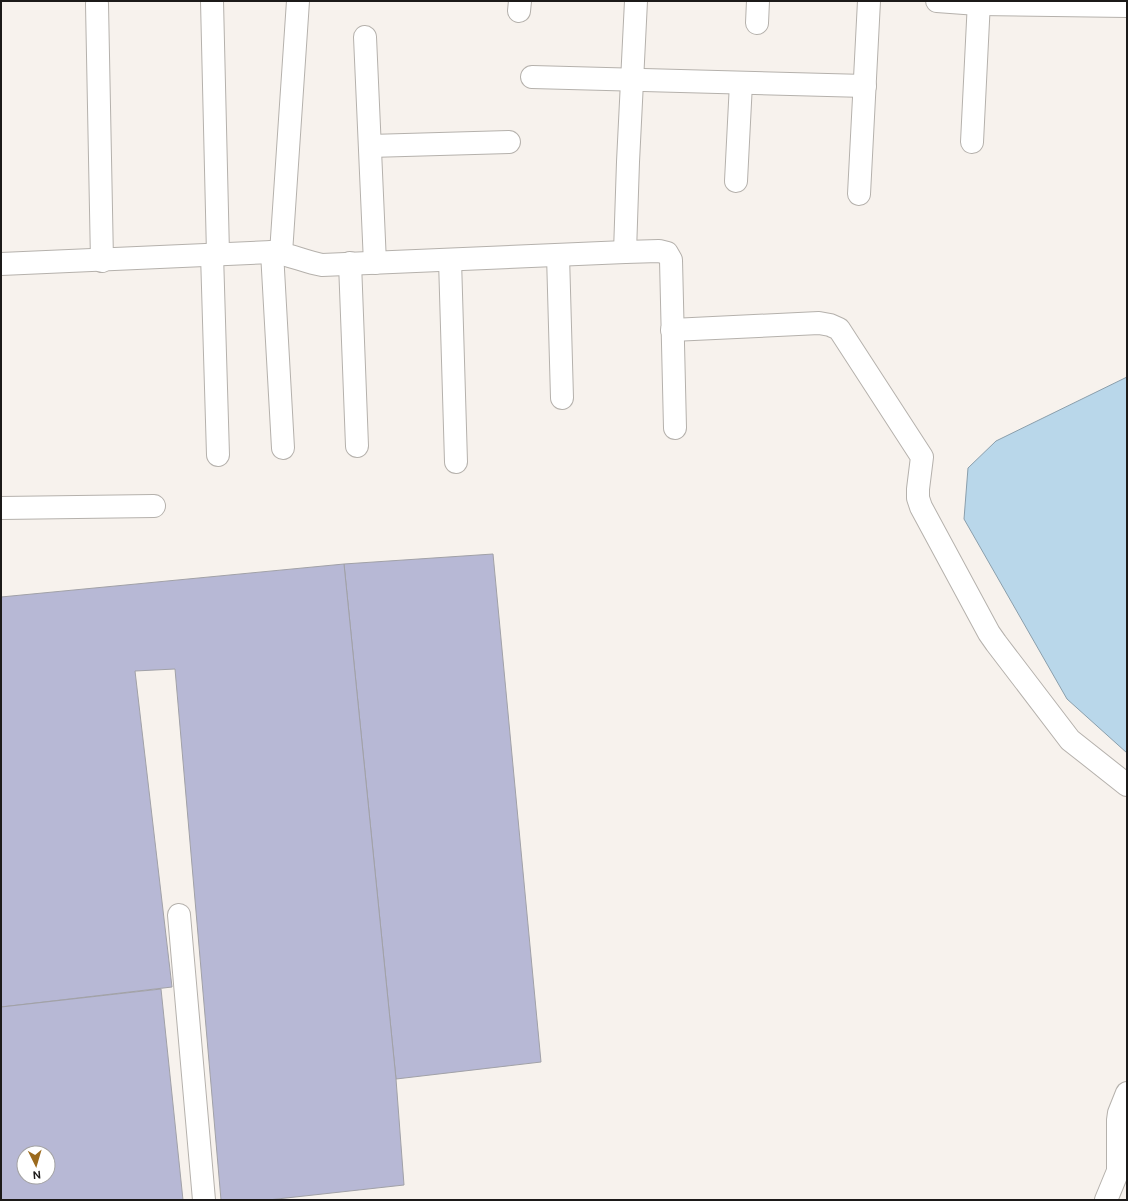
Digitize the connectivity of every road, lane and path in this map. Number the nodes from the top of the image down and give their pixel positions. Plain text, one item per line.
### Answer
1 (212, 1) edge
2 (298, 1) edge
3 (636, 1) edge
4 (758, 1) edge
5 (869, 1) edge
6 (937, 1) edge
7 (978, 2) edge
8 (1081, 3) edge
9 (97, 4) dead end
10 (1127, 6) edge
11 (757, 23) dead end
12 (364, 37) dead end
13 (532, 76) dead end
14 (632, 80) junction
15 (741, 83) junction
16 (865, 86) junction
17 (509, 142) dead end
18 (972, 142) dead end
19 (370, 146) junction
20 (736, 181) dead end
21 (859, 194) dead end
22 (625, 252) junction
23 (276, 253) junction
24 (215, 254) junction
25 (558, 255) junction
26 (450, 260) junction
27 (102, 261) junction
28 (350, 263) junction
29 (376, 263) junction
30 (1, 264) edge
31 (672, 330) junction
32 (562, 398) dead end
33 (675, 428) dead end
34 (357, 446) dead end
35 (283, 448) dead end
36 (218, 455) dead end
37 (456, 462) dead end
38 (154, 506) dead end
39 (1, 508) edge
40 (1127, 785) edge
41 (179, 915) dead end
42 (1127, 1092) edge
43 (204, 1200) edge
44 (1106, 1200) edge

1 - 24 street
2 - 23 street
3 - 14 street
4 - 11 street
5 - 16 street
6 - 7 street
7 - 8 street
7 - 18 street
8 - 10 street
9 - 27 street
12 - 19 street
13 - 14 street
14 - 15 street
14 - 22 street
15 - 16 street
15 - 20 street
16 - 21 street
17 - 19 street
19 - 29 street
22 - 25 street
22 - 31 street
23 - 24 street
23 - 28 street
23 - 35 street
24 - 27 street
24 - 36 street
25 - 26 street
25 - 32 street
26 - 29 street
26 - 37 street
27 - 30 street
28 - 29 street
28 - 34 street
31 - 33 street
31 - 40 street
38 - 39 street
41 - 43 street
42 - 44 street

